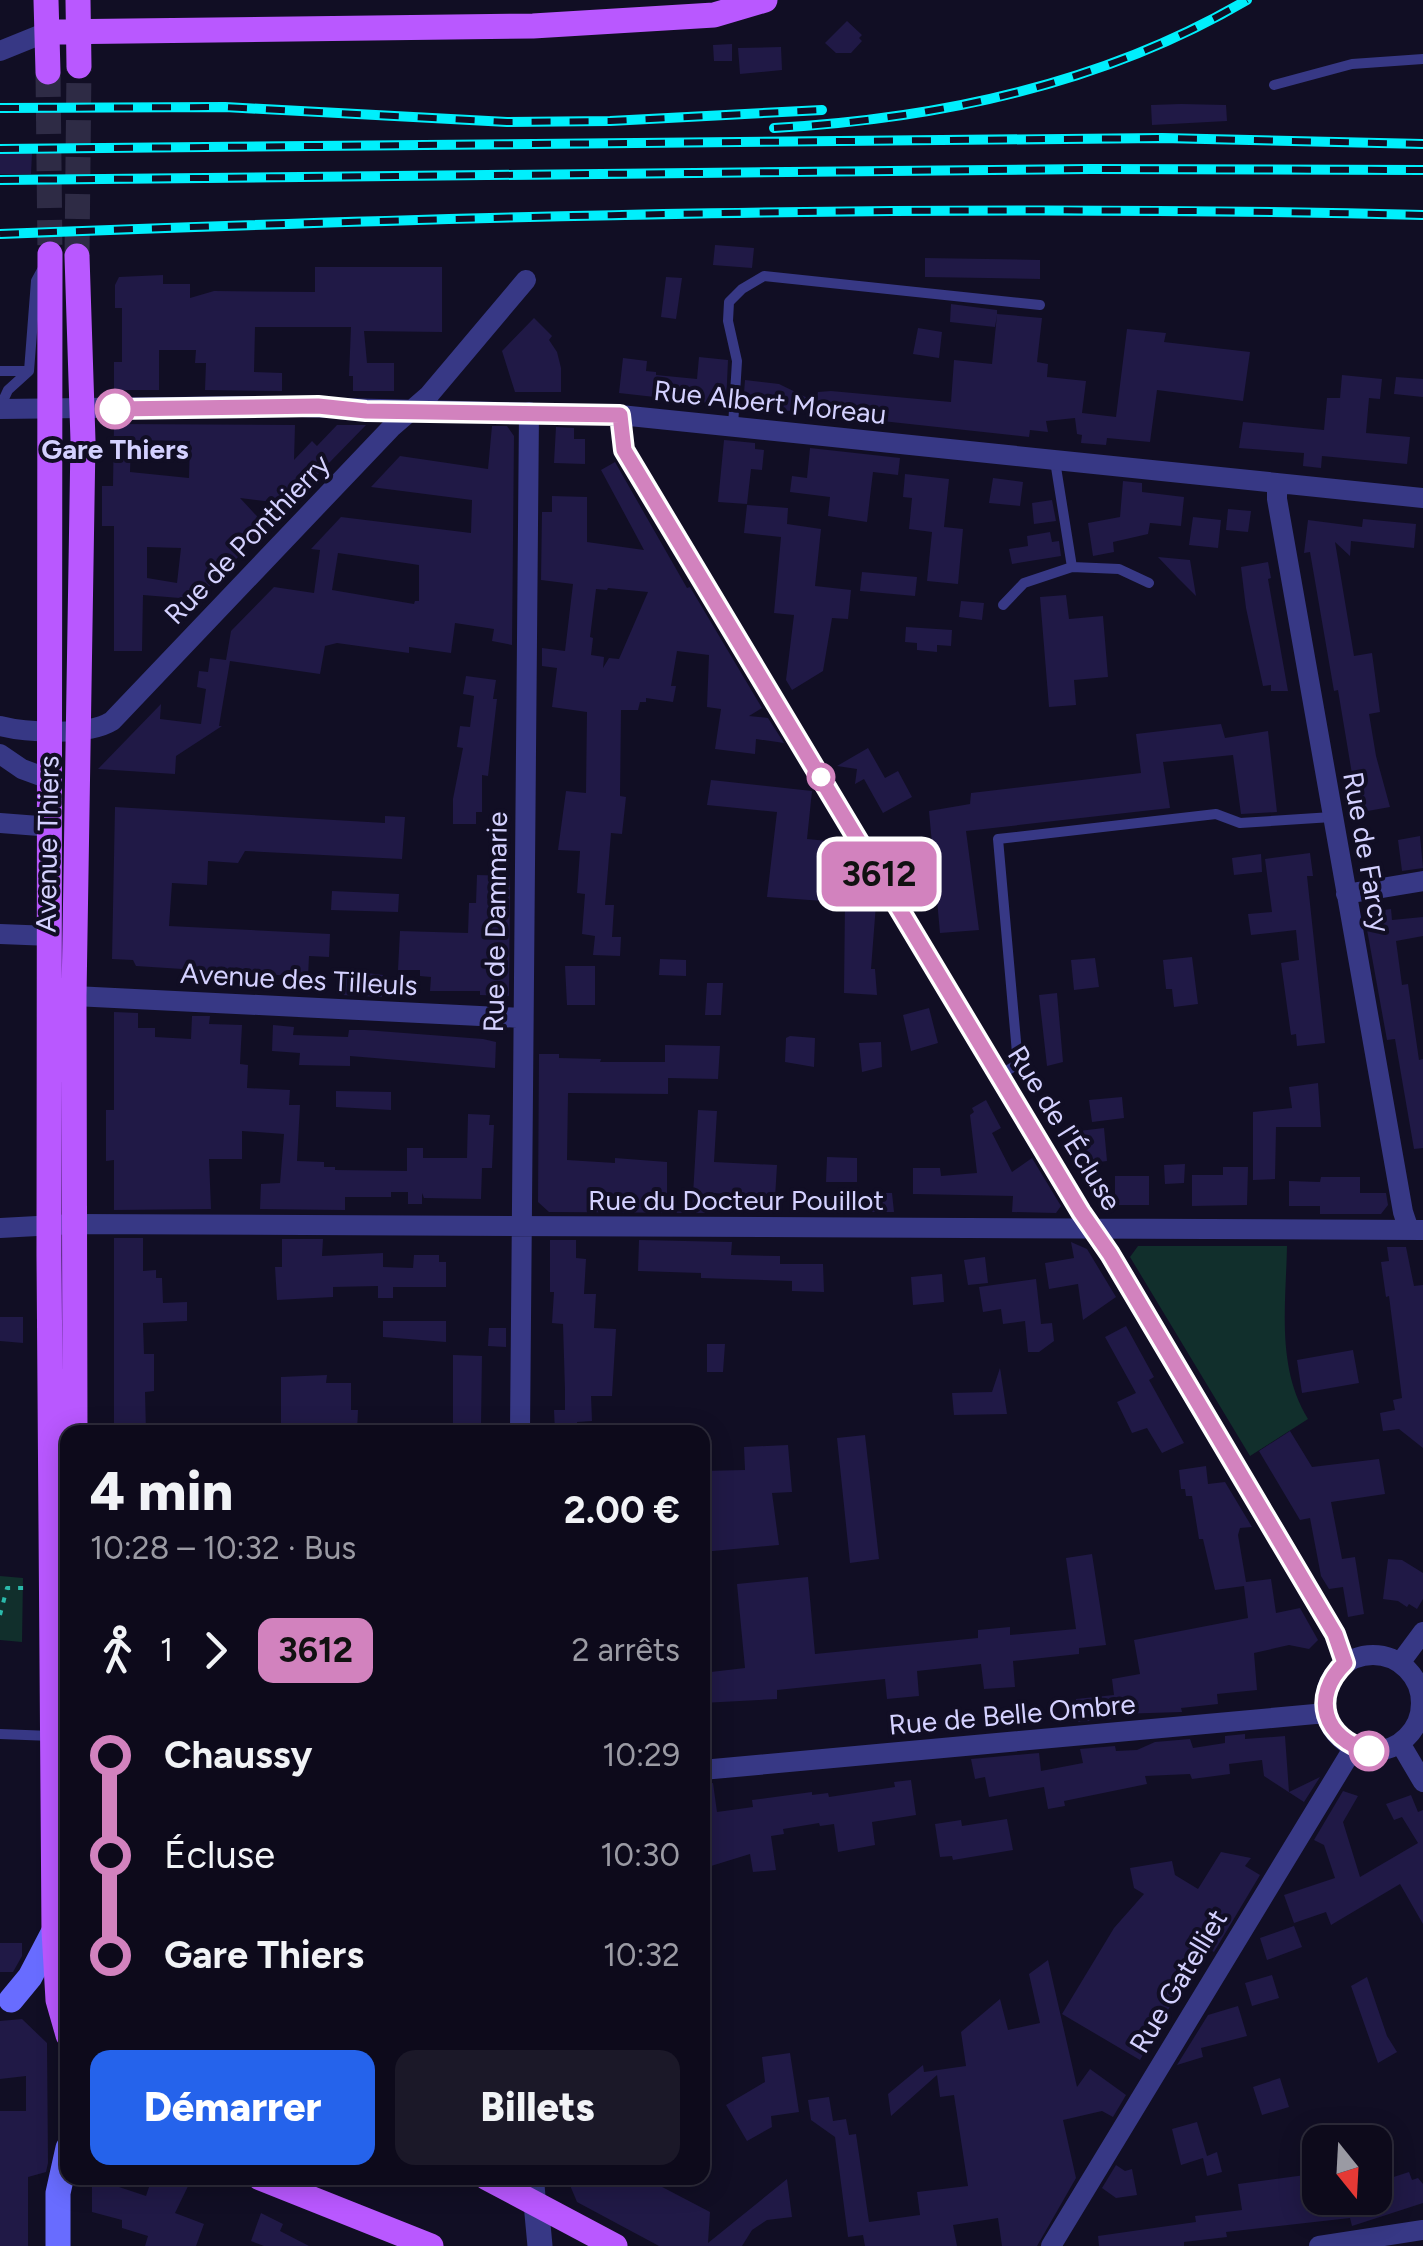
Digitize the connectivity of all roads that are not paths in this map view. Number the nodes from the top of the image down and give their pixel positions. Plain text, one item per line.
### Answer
1 (46, 0) edge
2 (78, 0) edge
3 (765, 0) edge
4 (741, 5) edge
5 (78, 31) junction
6 (47, 32) junction
7 (0, 51) edge
8 (1423, 59) edge
9 (78, 66) tunnel mouth
10 (48, 72) tunnel mouth
11 (1274, 85) dead end
12 (50, 254) tunnel mouth
13 (78, 256) tunnel mouth
14 (526, 280) dead end
15 (1040, 305) dead end
16 (39, 370) junction
17 (0, 372) edge
18 (83, 398) junction
19 (0, 408) edge
20 (50, 409) junction
21 (410, 412) junction
22 (529, 412) junction
23 (620, 415) junction
24 (733, 426) junction
25 (1055, 460) junction
26 (1277, 483) junction
27 (1423, 498) edge
28 (1072, 567) junction
29 (1149, 582) dead end
30 (1003, 604) dead end
31 (0, 726) edge
32 (79, 729) junction
33 (51, 730) junction
34 (0, 754) edge
35 (52, 780) junction
36 (1334, 816) junction
37 (0, 823) edge
38 (52, 827) junction
39 (1423, 881) edge
40 (1346, 894) junction
41 (0, 934) edge
42 (51, 936) junction
43 (74, 996) junction
44 (522, 1018) junction
45 (1000, 1075) junction
46 (62, 1225) junction
47 (520, 1227) junction
48 (0, 1228) edge
49 (1094, 1228) junction
50 (1416, 1230) edge
51 (75, 1425) edge
52 (520, 1425) edge
53 (1423, 1632) edge
54 (1345, 1663) junction
55 (1400, 1663) junction
56 (1422, 1699) edge
57 (1326, 1713) junction
58 (0, 1734) edge
59 (52, 1736) junction
60 (1400, 1743) junction
61 (1354, 1747) junction
62 (710, 1769) edge
63 (1423, 1782) edge
64 (54, 1931) junction
65 (60, 1977) edge
66 (5, 2000) edge
67 (60, 2000) edge
68 (60, 2184) edge
69 (278, 2185) edge
70 (535, 2190) edge
71 (1423, 2230) edge
72 (58, 2246) edge
73 (431, 2246) edge
74 (540, 2246) edge
75 (616, 2246) edge
76 (1051, 2246) edge
77 (1319, 2246) edge

1 - 6 main road
2 - 5 main road
3 - 4 main road
4 - 5 main road
5 - 6 main road
5 - 9 main road
6 - 7 street
6 - 10 main road
8 - 11 lane
12 - 16 main road, Avenue Thiers
13 - 18 main road, Avenue Thiers
14 - 21 street, Rue de Ponthierry
15 - 24 lane
16 - 17 lane
16 - 18 lane
16 - 19 lane
16 - 20 main road, Avenue Thiers
18 - 20 street, Rue Albert Moreau
18 - 21 street, Rue Albert Moreau
18 - 32 main road, Avenue Thiers
19 - 20 street, Rue Albert Moreau
20 - 33 main road, Avenue Thiers
21 - 22 street, Rue Albert Moreau
21 - 32 street, Rue de Ponthierry
22 - 23 street, Rue Albert Moreau
22 - 44 street, Rue de Dammarie
23 - 24 street, Rue Albert Moreau
23 - 45 street, Rue de l'Écluse
24 - 25 street, Rue Albert Moreau
25 - 26 street, Rue Albert Moreau
25 - 28 lane
26 - 27 street, Rue Albert Moreau
26 - 36 street, Rue de Farcy
28 - 29 lane
28 - 30 lane
31 - 33 street
32 - 33 street
32 - 43 main road, Avenue Thiers
33 - 35 main road, Avenue Thiers
34 - 35 street
35 - 38 main road, Avenue Thiers
36 - 40 street, Rue de Farcy
36 - 45 lane
37 - 38 street
38 - 42 main road, Avenue Thiers
39 - 40 street
40 - 50 street, Rue de Farcy
41 - 42 street
42 - 46 main road, Avenue Thiers
43 - 44 street, Avenue des Tilleuls
43 - 46 main road, Avenue Thiers
44 - 47 street, Rue de Dammarie
45 - 49 street, Rue de l'Écluse
46 - 47 street, Rue du Docteur Pouillot
46 - 48 street, Rue du Docteur Pouillot
46 - 51 main road, Avenue Thiers
46 - 59 main road, Avenue Thiers
47 - 49 street, Rue du Docteur Pouillot
47 - 52 street, Rue de Dammarie
49 - 50 street, Rue du Docteur Pouillot
49 - 54 street, Rue de l'Écluse
53 - 55 street
54 - 55 street
54 - 57 street
55 - 56 street
56 - 60 street
57 - 61 street
57 - 62 street, Rue de Belle Ombre
58 - 59 lane
59 - 64 main road, Avenue Thiers
60 - 61 street
60 - 63 street
61 - 76 street, Rue Gatelliet
64 - 65 main road, Avenue Thiers
64 - 66 main road
66 - 67 main road
68 - 72 main road
69 - 73 main road
70 - 74 street
70 - 75 main road
71 - 77 street

